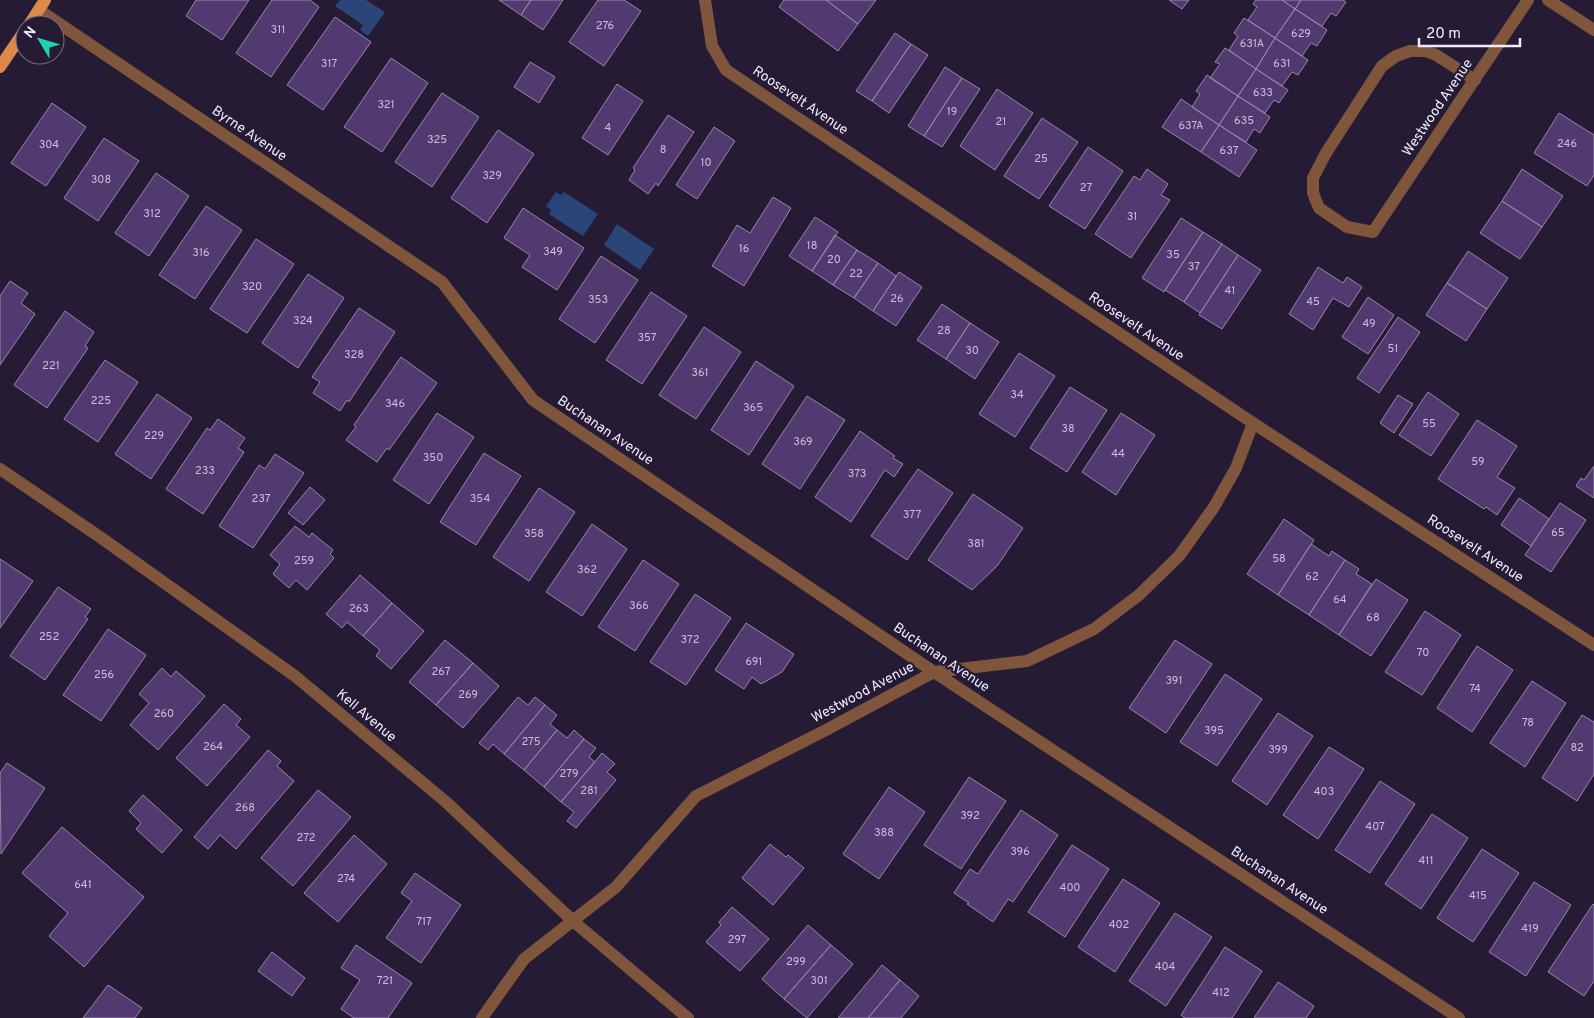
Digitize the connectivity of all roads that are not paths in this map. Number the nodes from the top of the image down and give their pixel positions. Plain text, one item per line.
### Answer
1 (706, 0) edge
2 (1528, 0) edge
3 (1548, 0) edge
4 (42, 5) edge
5 (1594, 30) edge
6 (15, 45) edge
7 (0, 67) edge
8 (1475, 80) junction
9 (442, 282) joint
10 (1253, 423) junction
11 (0, 468) edge
12 (1594, 645) edge
13 (934, 672) junction
14 (573, 921) junction
15 (482, 1018) edge
16 (688, 1018) edge
17 (1459, 1018) edge

1 - 10 street, Roosevelt Avenue
2 - 8 street, Westwood Avenue
3 - 5 street
4 - 9 street, Byrne Avenue
6 - 7 main road
8 - 8 street, Westwood Avenue
9 - 13 street, Buchanan Avenue
10 - 12 street, Roosevelt Avenue
10 - 13 street, Westwood Avenue
11 - 14 street, Kell Avenue
13 - 14 street, Westwood Avenue
13 - 17 street, Buchanan Avenue
14 - 15 street, Westwood Avenue
14 - 16 street, Kell Avenue

